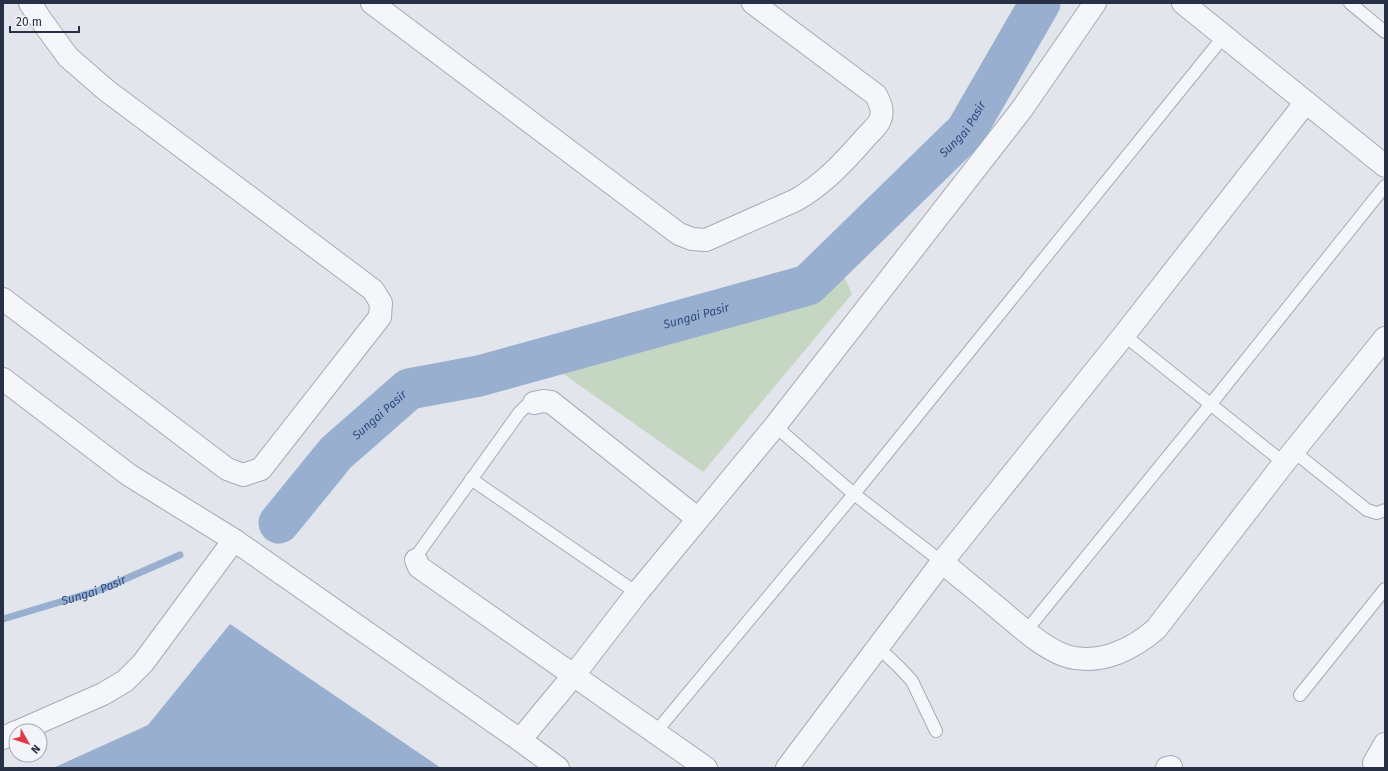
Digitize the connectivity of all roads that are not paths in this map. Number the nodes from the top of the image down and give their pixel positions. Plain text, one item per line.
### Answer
1 (30, 3) edge
2 (372, 3) edge
3 (753, 3) edge
4 (1095, 3) edge
5 (1182, 3) edge
6 (1350, 3) edge
7 (1385, 32) edge
8 (1224, 36) junction
9 (1306, 102) junction
10 (1385, 166) edge
11 (1385, 186) edge
12 (3, 299) edge
13 (1124, 335) junction
14 (1385, 338) edge
15 (3, 379) edge
16 (534, 403) joint
17 (1210, 405) junction
18 (775, 426) junction
19 (1288, 457) junction
20 (471, 479) junction
21 (854, 494) junction
22 (1385, 510) edge
23 (698, 519) junction
24 (234, 540) junction
25 (416, 560) joint
26 (942, 562) junction
27 (1385, 589) edge
28 (637, 593) junction
29 (1026, 631) junction
30 (878, 648) junction
31 (573, 676) junction
32 (1300, 695) dead end
33 (37, 723) edge
34 (936, 731) dead end
35 (656, 733) junction
36 (520, 740) junction
37 (1385, 744) edge
38 (1374, 763) dead end
39 (558, 768) edge
40 (706, 768) edge
41 (787, 768) edge

1 - 12 street
2 - 3 street
4 - 18 street
5 - 8 street
6 - 7 lane
8 - 9 street
8 - 21 lane
9 - 10 street
9 - 13 street
11 - 17 lane
13 - 17 lane
13 - 26 street
14 - 19 street
15 - 24 street
16 - 20 lane
16 - 23 street
17 - 19 lane
17 - 29 lane
18 - 21 lane
18 - 23 street
19 - 22 lane
19 - 29 street
20 - 25 lane
20 - 28 lane
21 - 26 lane
21 - 35 lane
23 - 28 street
24 - 33 street
24 - 36 street
25 - 31 street
26 - 29 street
26 - 30 street
27 - 32 lane
28 - 31 street
30 - 34 lane
30 - 41 street
31 - 35 street
31 - 36 street
35 - 40 street
36 - 39 street
37 - 38 street

